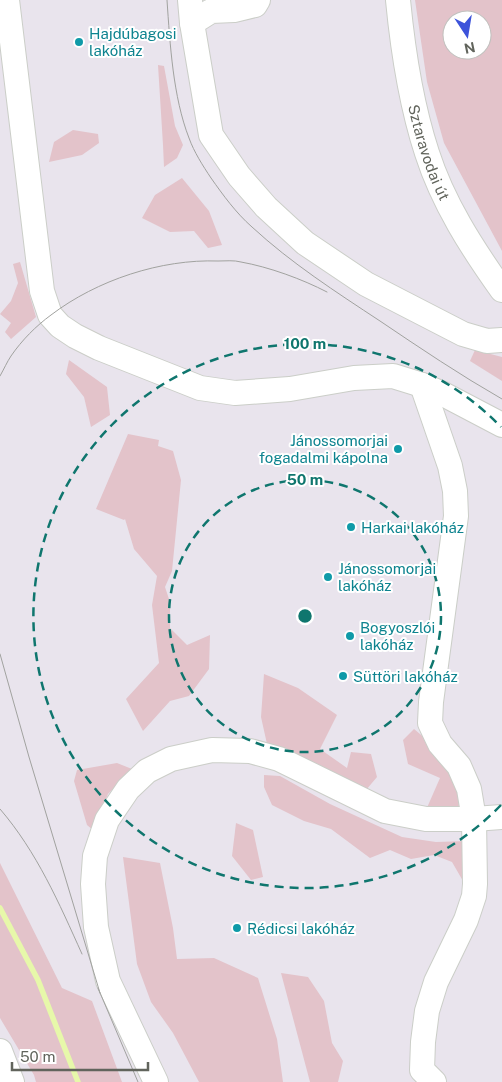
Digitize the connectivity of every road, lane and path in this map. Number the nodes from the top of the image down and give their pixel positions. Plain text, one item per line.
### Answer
1 (7, 0) edge
2 (258, 0) edge
3 (398, 0) edge
4 (191, 12) edge
5 (502, 290) edge
6 (502, 340) edge
7 (422, 385) junction
8 (502, 425) edge
9 (502, 817) edge
10 (474, 819) junction
11 (0, 1051) edge
12 (12, 1082) edge
13 (156, 1082) edge
14 (434, 1082) edge

1 - 7 street
2 - 4 street
3 - 5 street, Sztaravodai út
4 - 6 street
7 - 8 street
7 - 10 street
9 - 10 street
10 - 13 street
10 - 14 street
11 - 12 street

